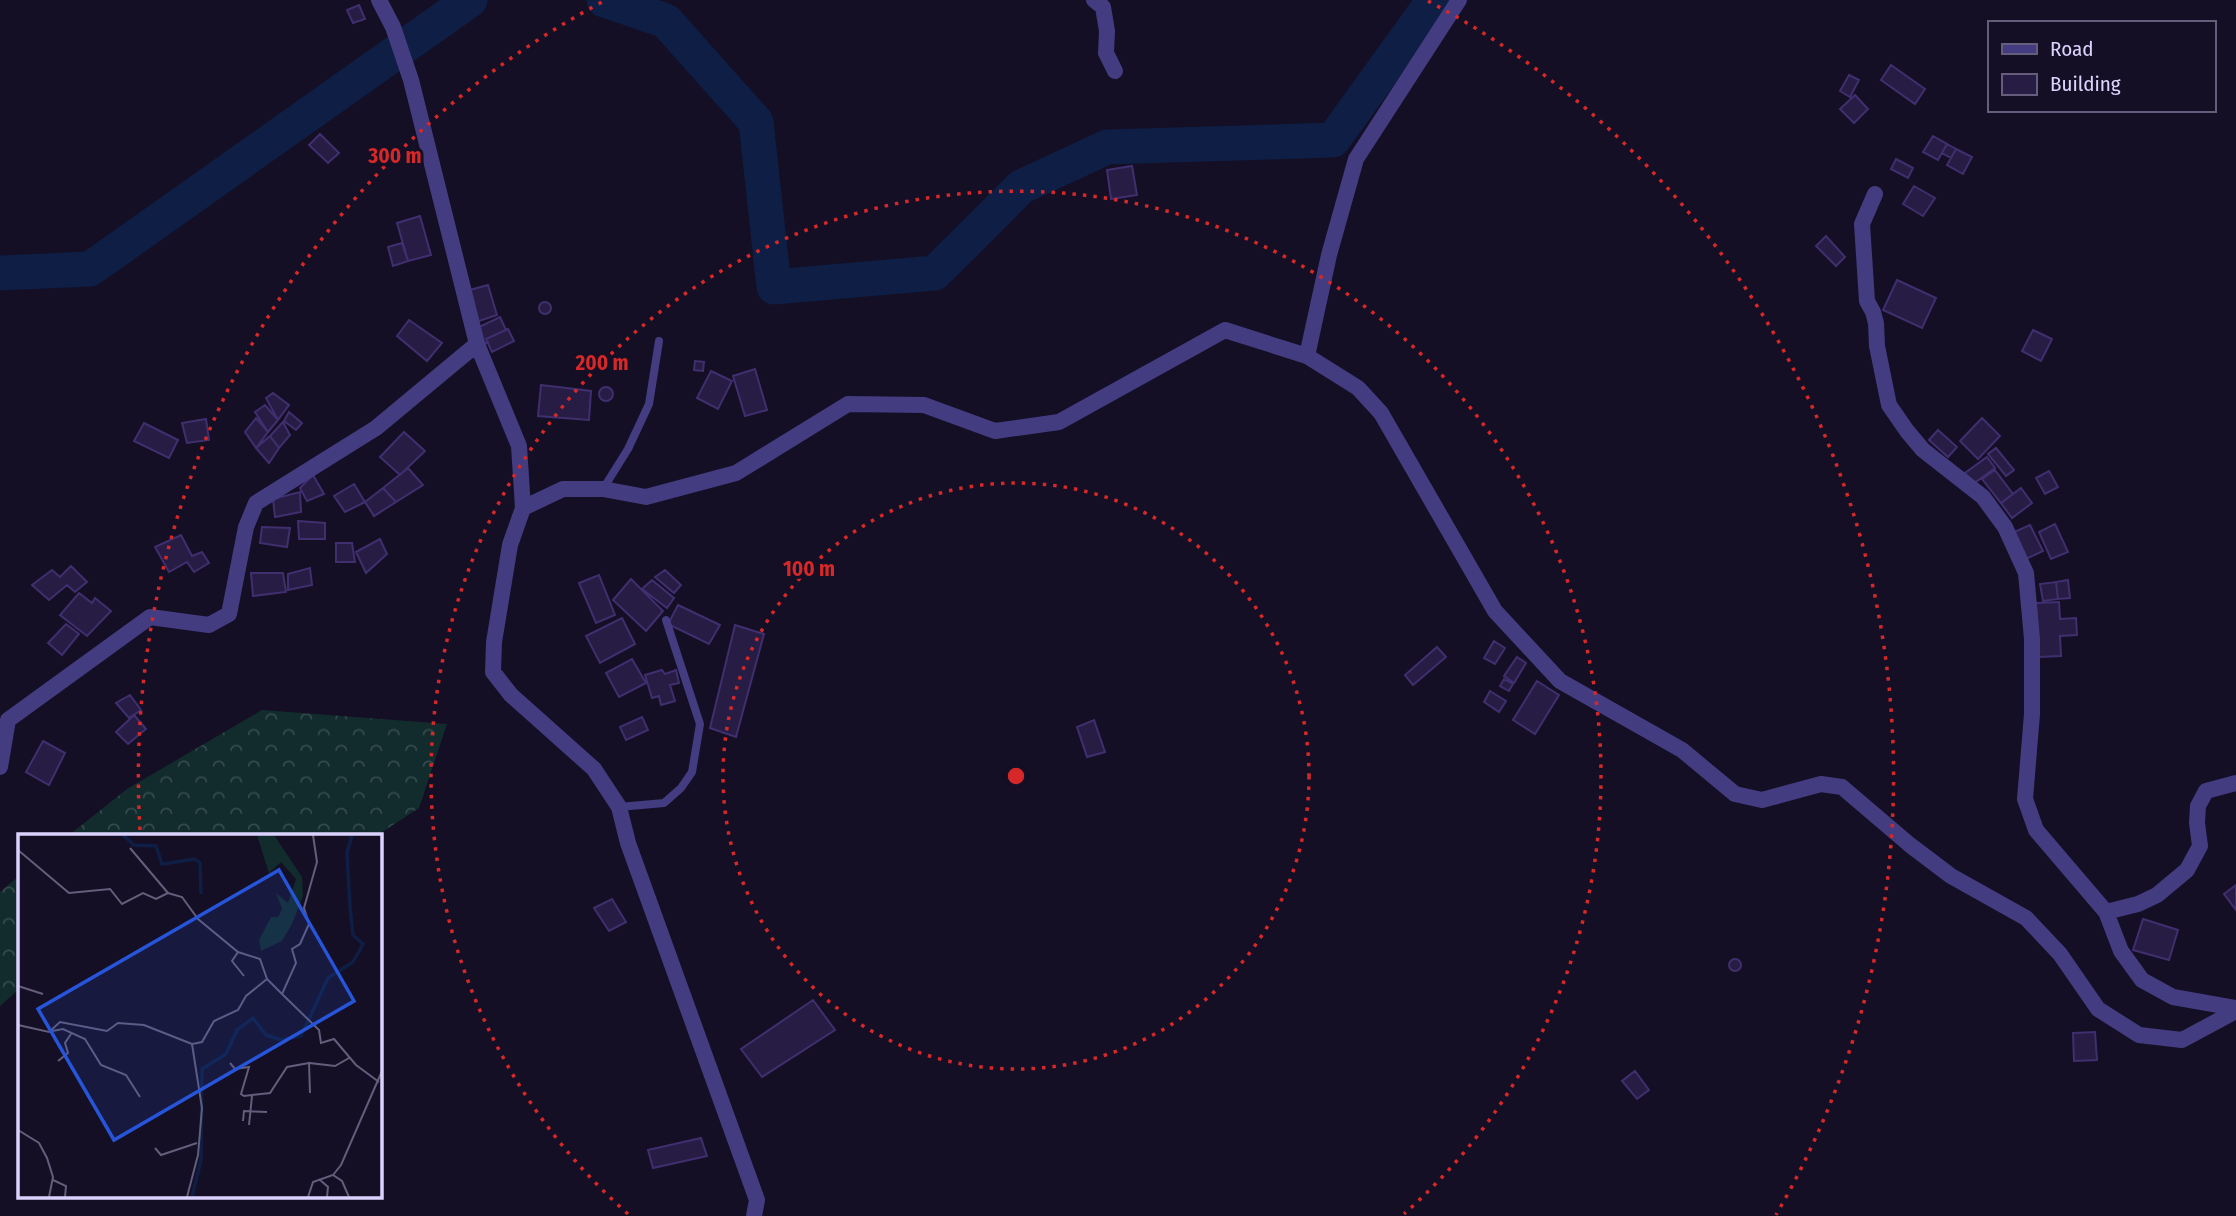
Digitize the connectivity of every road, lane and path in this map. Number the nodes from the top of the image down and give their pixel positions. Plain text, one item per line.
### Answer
1 (379, 0) edge
2 (1094, 0) edge
3 (1459, 0) edge
4 (1115, 71) dead end
5 (1875, 194) dead end
6 (659, 341) dead end
7 (477, 344) junction
8 (1307, 356) junction
9 (603, 489) junction
10 (523, 508) junction
11 (666, 620) dead end
12 (0, 767) edge
13 (2236, 783) edge
14 (619, 807) junction
15 (2106, 912) junction
16 (2236, 1009) edge
17 (754, 1216) edge

1 - 7 street
2 - 4 street
3 - 8 street
5 - 15 street
6 - 9 lane
7 - 10 street
7 - 12 street
8 - 9 street
8 - 16 street
9 - 10 street
10 - 14 street
11 - 14 lane
13 - 15 street
14 - 17 street
15 - 16 street

